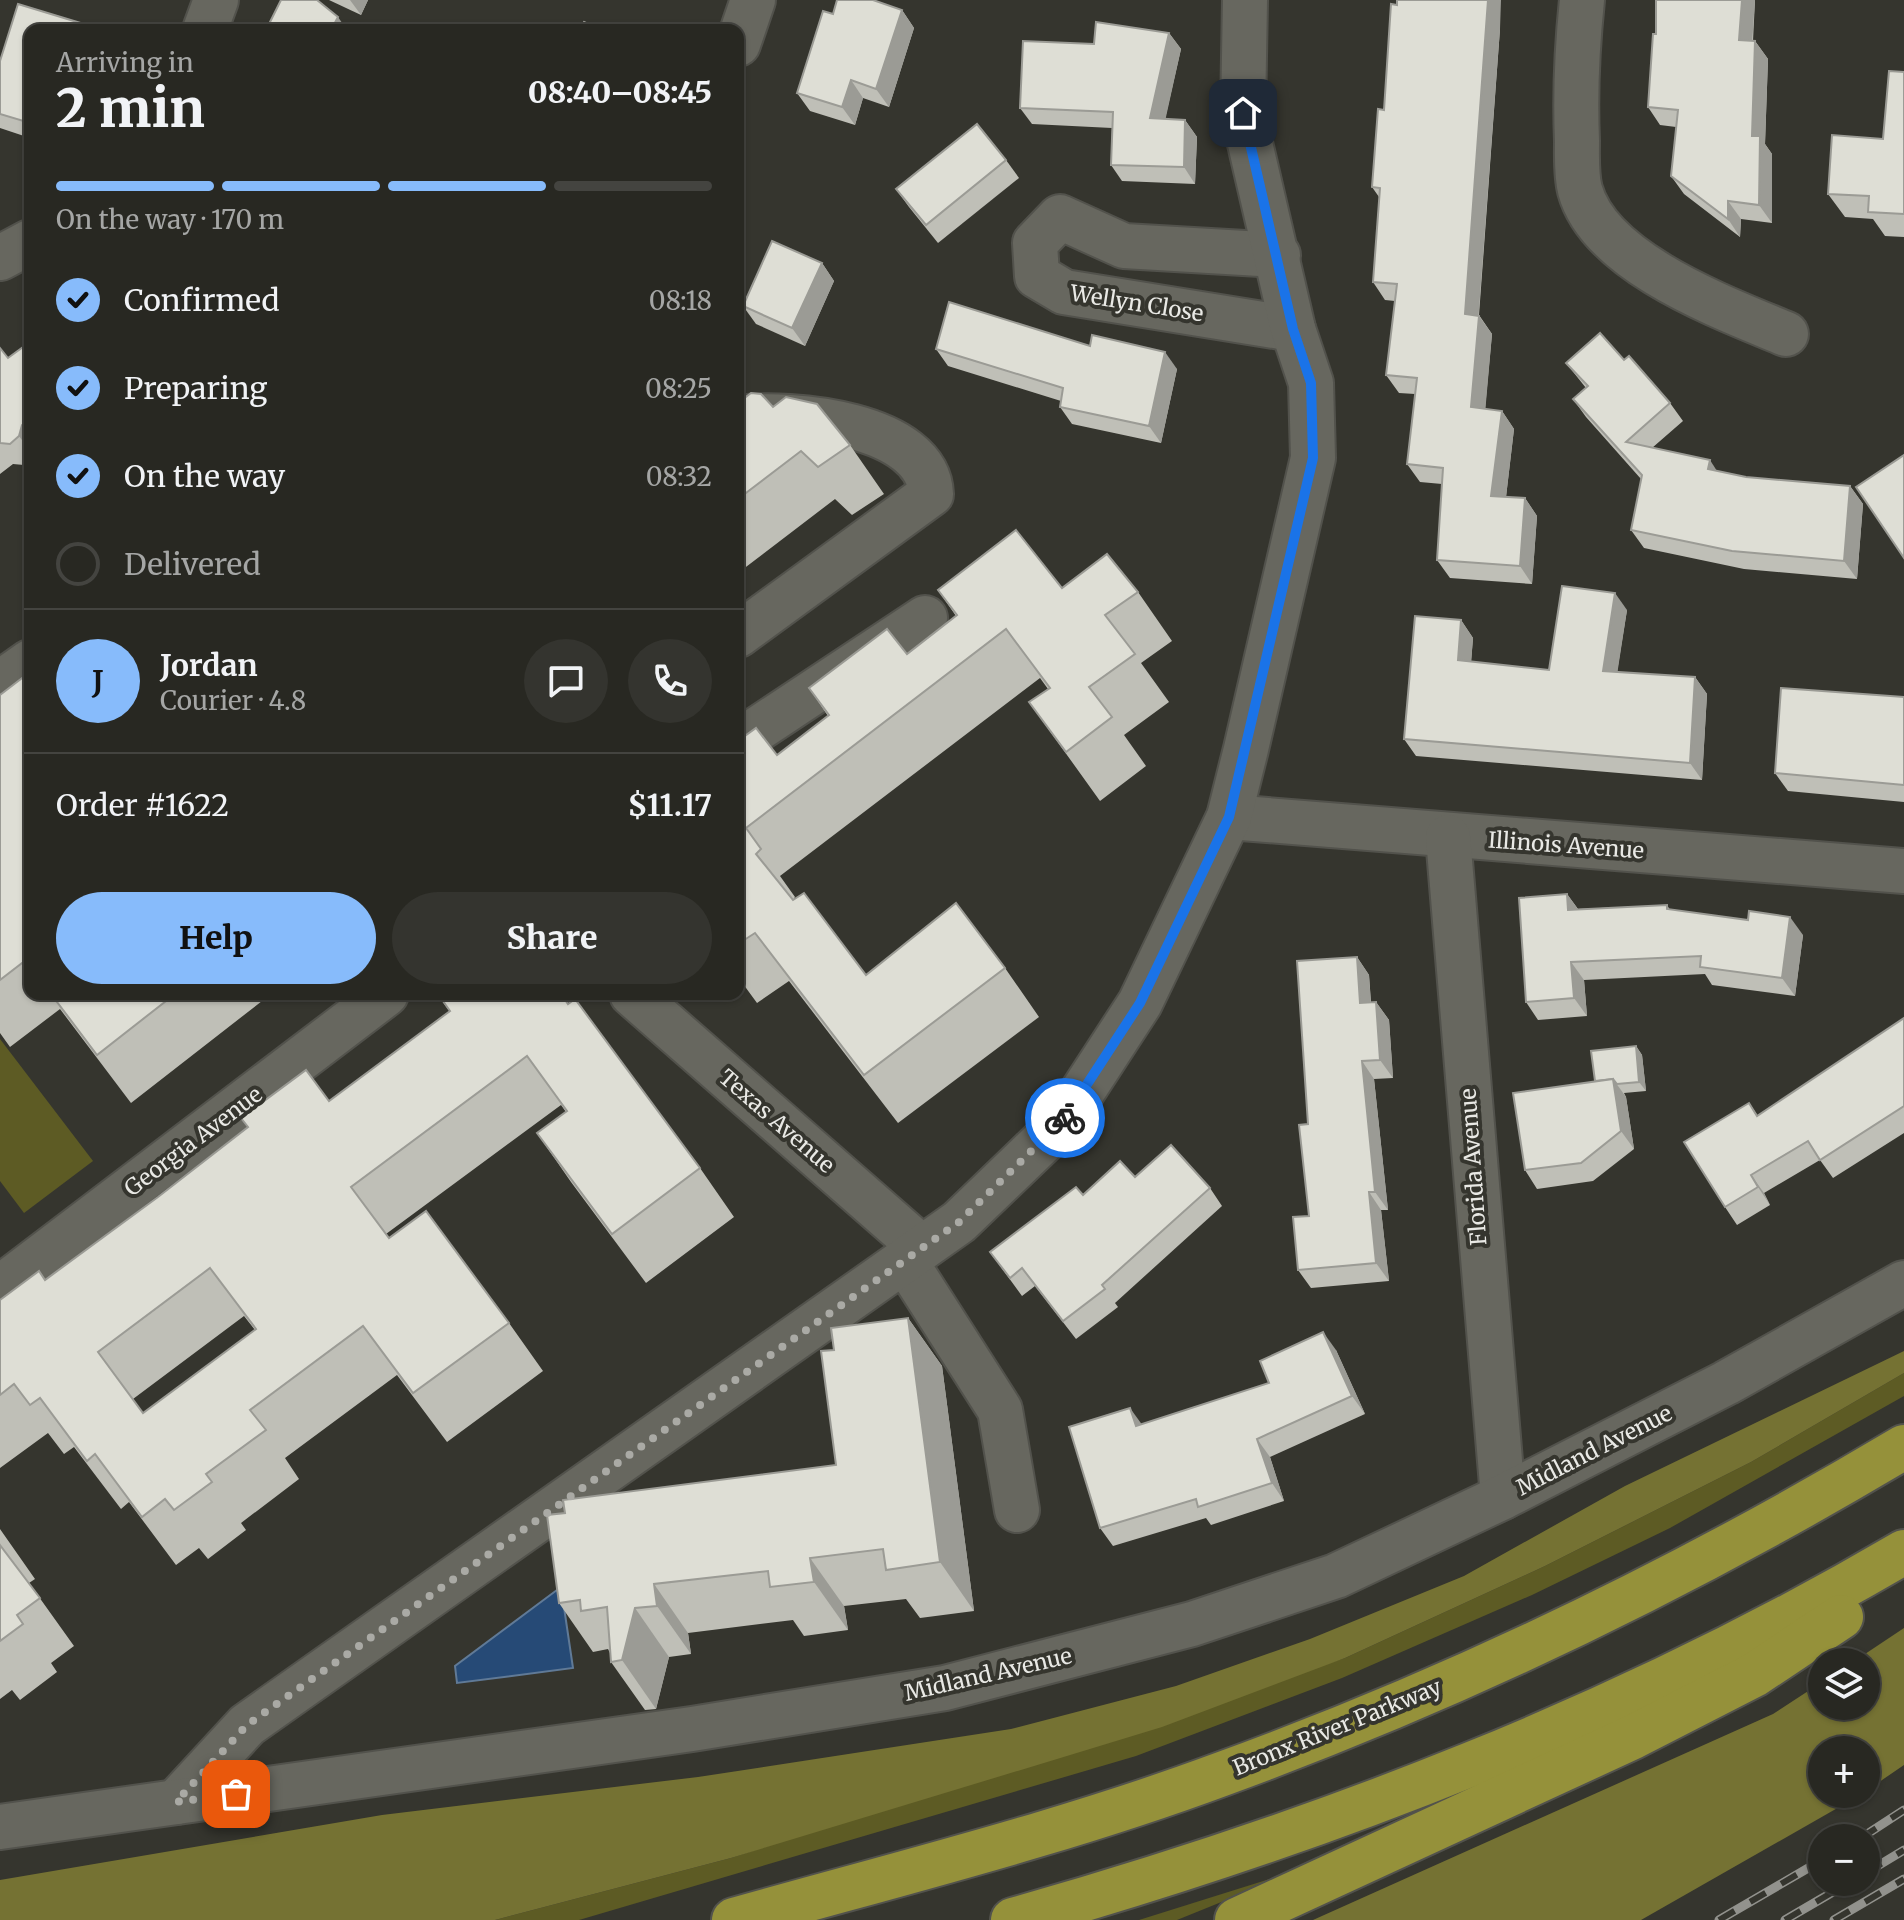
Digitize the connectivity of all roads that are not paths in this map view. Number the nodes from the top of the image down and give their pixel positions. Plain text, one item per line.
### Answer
1 (216, 0) edge
2 (753, 0) edge
3 (1245, 0) edge
4 (1582, 0) edge
5 (207, 24) edge
6 (744, 26) edge
7 (24, 245) edge
8 (1124, 246) junction
9 (1278, 255) junction
10 (0, 258) edge
11 (1125, 301) junction
12 (1293, 329) junction
13 (1786, 334) dead end
14 (744, 417) edge
15 (925, 618) dead end
16 (744, 631) edge
17 (24, 666) edge
18 (0, 683) edge
19 (744, 738) edge
20 (1229, 817) junction
21 (1448, 837) junction
22 (1904, 871) edge
23 (378, 1000) edge
24 (639, 1000) edge
25 (914, 1254) junction
26 (1904, 1283) edge
27 (0, 1288) edge
28 (1904, 1447) edge
29 (1503, 1497) junction
30 (1017, 1510) dead end
31 (1904, 1552) edge
32 (1904, 1569) edge
33 (176, 1802) junction
34 (0, 1827) edge
35 (734, 1920) edge
36 (1013, 1920) edge
37 (1237, 1920) edge

1 - 5 street
2 - 6 street
3 - 9 street
4 - 13 street
7 - 10 street
8 - 9 street, Wellyn Close
8 - 11 street
8 - 11 street, Wellyn Close
9 - 12 street
11 - 12 street, Wellyn Close
12 - 20 street
14 - 16 street
15 - 19 street
17 - 18 street
20 - 21 street, Illinois Avenue
20 - 25 street
21 - 22 street, Illinois Avenue
21 - 29 street, Florida Avenue
23 - 27 street, Georgia Avenue
24 - 25 street, Texas Avenue
25 - 30 street, Texas Avenue
25 - 33 street
26 - 29 street, Midland Avenue
28 - 35 highway, Bronx River Parkway
29 - 33 street, Midland Avenue
31 - 36 highway
32 - 37 highway
33 - 34 street, Midland Avenue

